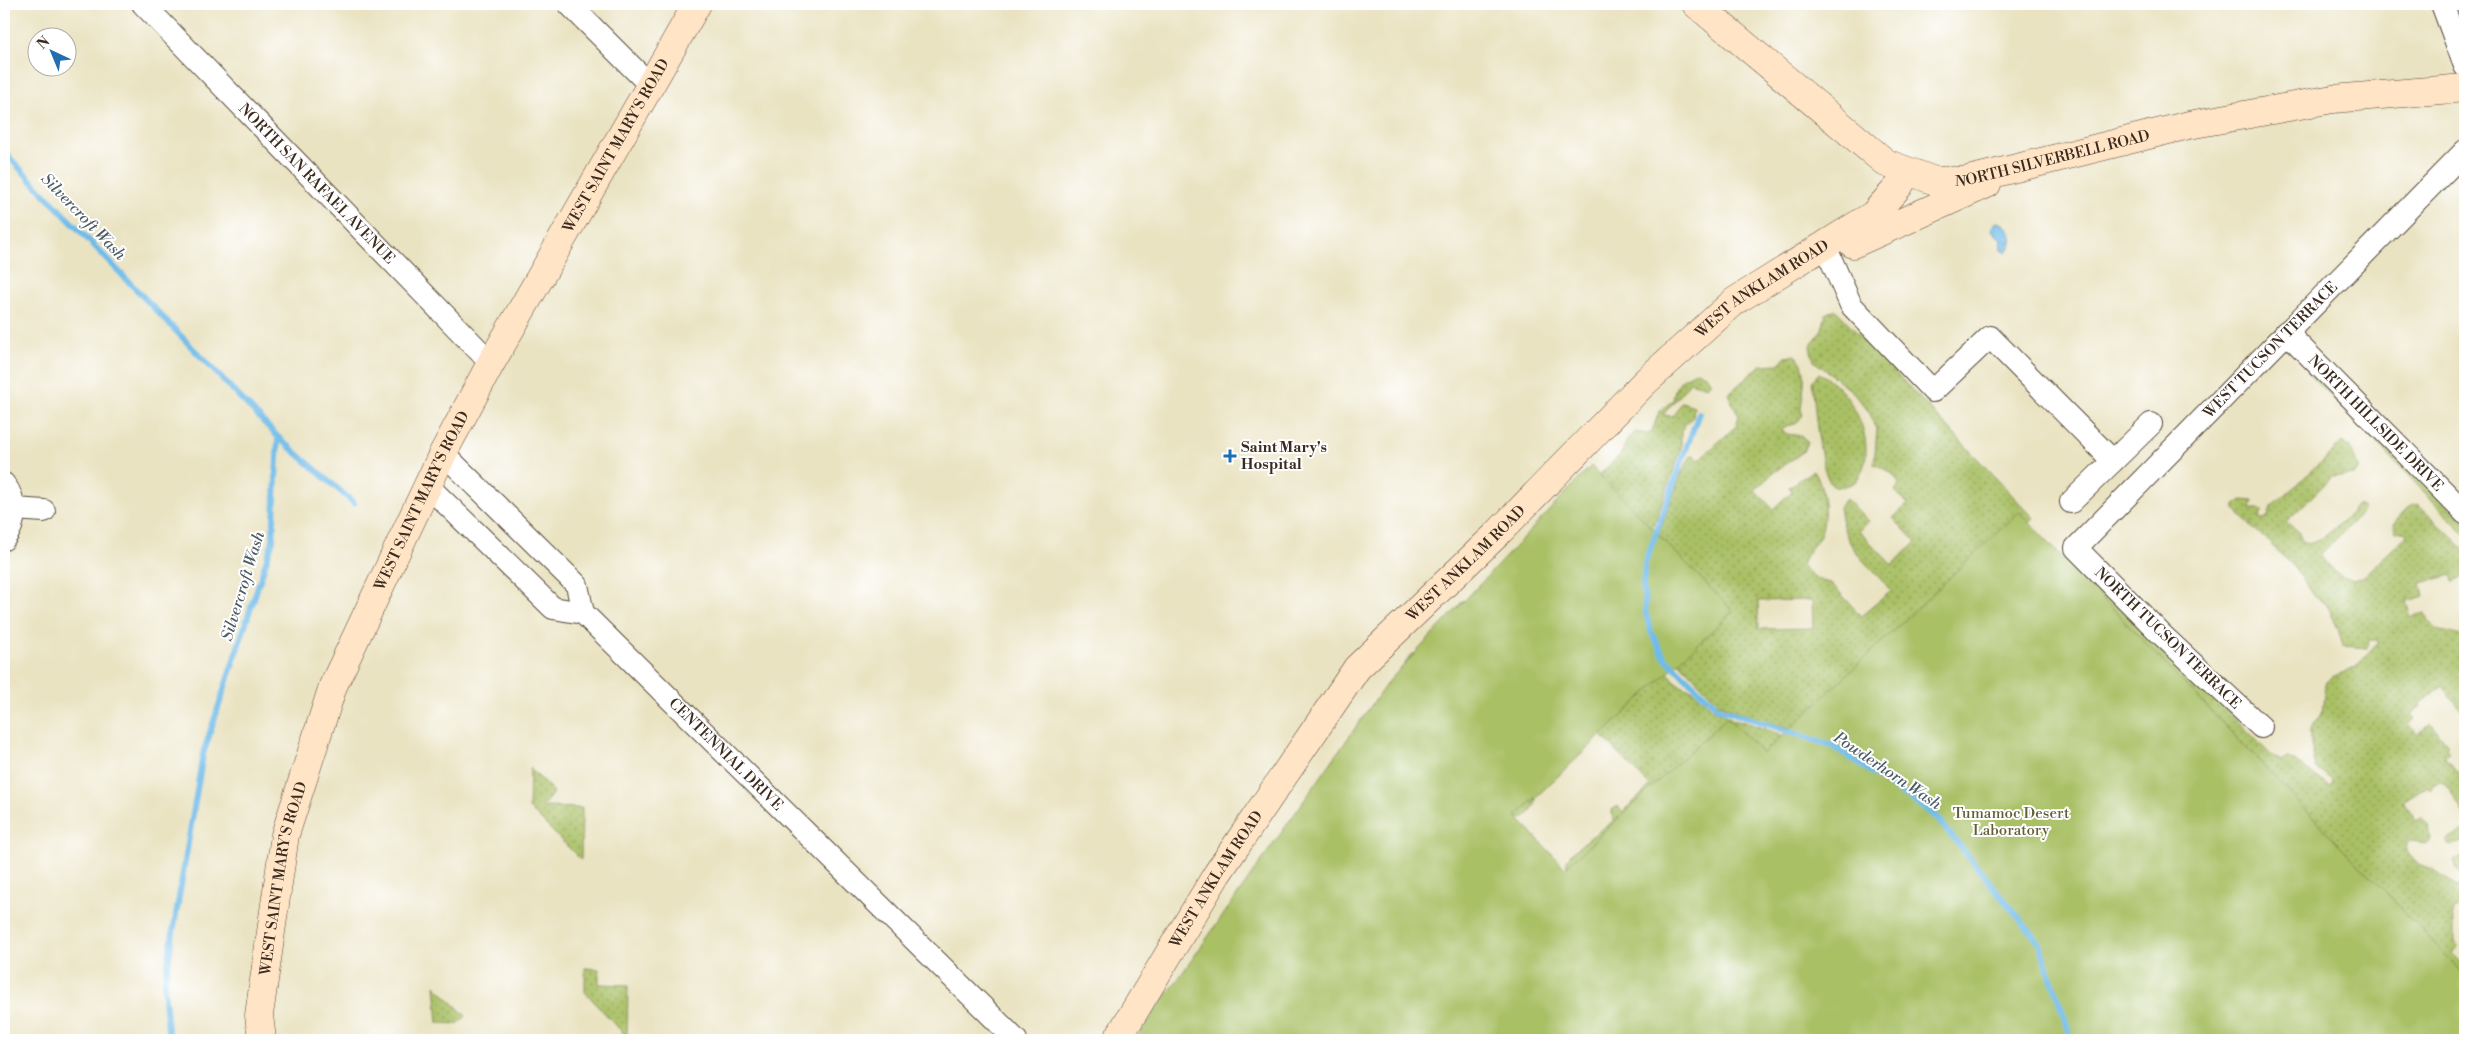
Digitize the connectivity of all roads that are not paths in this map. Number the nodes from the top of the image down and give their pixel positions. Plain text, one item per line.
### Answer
1 (143, 4) edge
2 (569, 4) edge
3 (697, 4) edge
4 (1696, 4) edge
5 (2442, 4) edge
6 (2465, 66) edge
7 (649, 84) junction
8 (2465, 88) edge
9 (2465, 151) edge
10 (2030, 164) junction
11 (1907, 172) junction
12 (1826, 250) junction
13 (2286, 332) junction
14 (491, 363) junction
15 (2151, 424) dead end
16 (443, 453) junction
17 (2113, 460) junction
18 (4, 484) edge
19 (428, 486) junction
20 (2071, 502) dead end
21 (14, 509) junction
22 (44, 511) dead end
23 (2465, 513) edge
24 (4, 539) edge
25 (2076, 548) joint
26 (583, 613) junction
27 (2261, 727) dead end
28 (262, 1040) edge
29 (1016, 1040) edge
30 (1117, 1040) edge

1 - 14 street, NORTH SAN RAFAEL AVENUE
2 - 7 street
3 - 7 main road, WEST SAINT MARY'S ROAD
4 - 11 main road, NORTH SILVERBELL ROAD
5 - 6 street
7 - 14 main road, WEST SAINT MARY'S ROAD
8 - 10 main road, NORTH SILVERBELL ROAD
9 - 13 street, WEST TUCSON TERRACE
10 - 11 main road, NORTH SILVERBELL ROAD
10 - 12 main road
11 - 12 main road, WEST ANKLAM ROAD
12 - 17 street
12 - 30 main road, WEST ANKLAM ROAD
13 - 23 street, NORTH HILLSIDE DRIVE
13 - 25 street, WEST TUCSON TERRACE
14 - 16 main road, WEST SAINT MARY'S ROAD
15 - 17 street
16 - 19 main road, WEST SAINT MARY'S ROAD
16 - 26 street
17 - 20 street
18 - 21 street
19 - 26 street
19 - 28 main road, WEST SAINT MARY'S ROAD
21 - 22 street
21 - 24 street
25 - 27 street, NORTH TUCSON TERRACE
26 - 29 street, CENTENNIAL DRIVE

